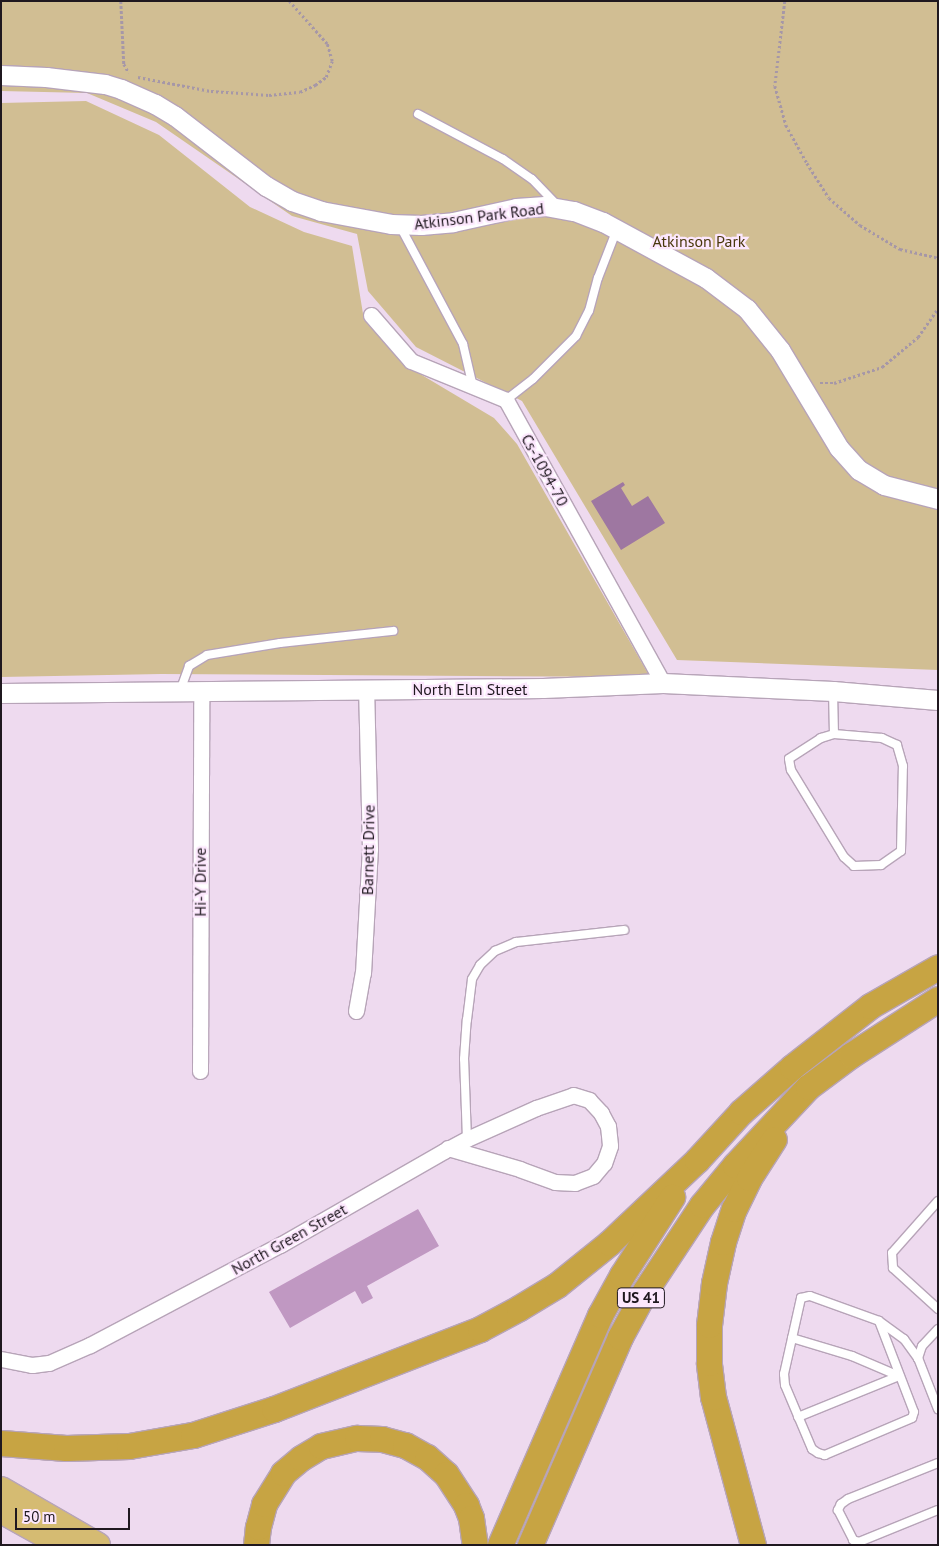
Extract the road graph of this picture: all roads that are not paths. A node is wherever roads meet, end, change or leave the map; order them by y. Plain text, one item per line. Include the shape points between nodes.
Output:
1 (1, 75) edge
2 (418, 114) dead end
3 (559, 208) junction
4 (400, 224) junction
5 (617, 229) junction
6 (371, 315) dead end
7 (474, 387) junction
8 (506, 400) junction
9 (938, 499) edge
10 (393, 631) dead end
11 (664, 683) junction
12 (366, 690) junction
13 (833, 690) junction
14 (180, 691) junction
15 (202, 692) junction
16 (1, 693) edge
17 (938, 700) edge
18 (834, 734) junction
19 (624, 930) dead end
20 (938, 967) edge
21 (938, 999) edge
22 (356, 1011) dead end
23 (200, 1071) dead end
24 (808, 1087) junction
25 (467, 1139) junction
26 (448, 1148) junction
27 (697, 1160) junction
28 (938, 1201) edge
29 (938, 1309) edge
30 (879, 1321) junction
31 (938, 1329) edge
32 (792, 1338) junction
33 (918, 1358) junction
34 (1, 1359) edge
35 (899, 1376) junction
36 (938, 1409) edge
37 (798, 1417) junction
38 (1, 1443) edge
39 (938, 1463) edge
40 (735, 1481) junction
41 (1, 1489) edge
42 (938, 1510) edge
43 (1, 1511) edge
44 (62, 1545) edge
45 (98, 1545) edge
46 (256, 1545) edge
47 (475, 1545) edge
48 (500, 1545) edge
49 (530, 1545) edge
50 (753, 1545) edge
51 (758, 1545) edge

1 - 4 street, Atkinson Park Road via 46,77 121,89 176,116 266,186 292,201 321,211
2 - 3 lane via 503,159 532,180
3 - 4 street, Atkinson Park Road via 530,206 453,222
3 - 5 street, Atkinson Park Road
4 - 7 lane via 463,344
5 - 8 lane via 589,311 576,336 533,379
5 - 9 street, Atkinson Park Road via 706,278 759,322 780,350 835,441 859,470 884,484
6 - 7 street via 411,361
7 - 8 street
8 - 11 street, Cs-1094-70
10 - 14 lane via 280,643 207,655 189,666
11 - 12 street, North Elm Street
11 - 13 street, North Elm Street
12 - 15 street, North Elm Street
12 - 22 street, Barnett Drive via 370,849 363,972
13 - 17 street, North Elm Street
13 - 18 lane
14 - 15 street, North Elm Street
14 - 16 street, North Elm Street
15 - 23 street, Hi-Y Drive
18 - 18 lane via 821,738 789,759 792,770 844,857 854,866 881,864 901,851 903,766 897,745 882,738
19 - 25 lane via 516,942 495,951 480,965 472,979 464,1060
20 - 27 highway, US 41 via 870,1006 827,1039 741,1112
21 - 24 highway, US 41 via 872,1040
24 - 40 highway via 749,1178 734,1209 714,1284 708,1363 713,1397
24 - 49 highway, US 41 via 702,1205 645,1291 598,1384
25 - 26 street, North Green Street
25 - 26 street, North Green Street via 574,1095 589,1100 601,1113 608,1126 610,1146 604,1163 593,1176 575,1183 556,1182
26 - 34 street, North Green Street via 263,1254 90,1345 49,1363 32,1365
27 - 38 highway via 609,1243 557,1285 519,1308 439,1346 274,1409 193,1435 120,1446 66,1448
27 - 48 highway, US 41 via 646,1236 600,1315
28 - 29 lane via 892,1253 893,1268
30 - 32 lane via 828,1301 805,1296 801,1298
30 - 33 lane via 904,1339
30 - 35 lane
31 - 33 lane via 922,1346
32 - 35 lane via 852,1356
32 - 37 lane via 784,1374
33 - 36 lane
35 - 37 lane
35 - 37 lane via 914,1412 912,1418 825,1455 812,1449
39 - 42 lane via 848,1499 840,1504 838,1510 853,1540 859,1542
40 - 50 highway
40 - 51 highway
41 - 45 main road
43 - 44 main road
46 - 47 highway via 264,1504 283,1473 321,1446 357,1438 382,1439 405,1445 427,1457 446,1474 466,1505

